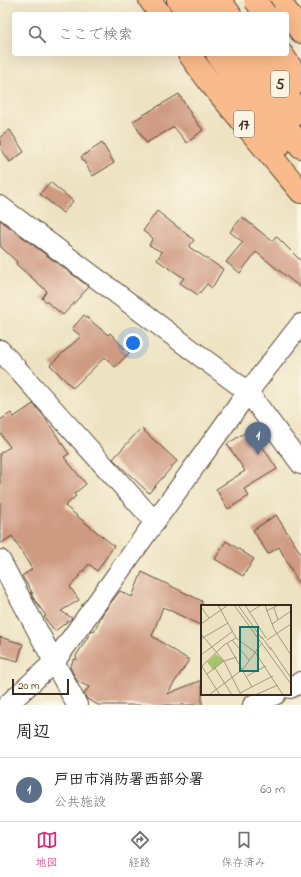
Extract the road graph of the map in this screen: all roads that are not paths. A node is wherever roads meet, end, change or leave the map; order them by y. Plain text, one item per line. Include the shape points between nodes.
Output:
1 (150, 0) edge
2 (178, 0) edge
3 (197, 0) edge
4 (220, 0) edge
5 (231, 0) edge
6 (243, 0) edge
7 (255, 0) edge
8 (279, 0) edge
9 (159, 12) edge
10 (187, 12) edge
11 (206, 12) edge
12 (229, 12) edge
13 (240, 12) edge
14 (252, 12) edge
15 (263, 12) edge
16 (287, 12) edge
17 (289, 15) edge
18 (301, 32) edge
19 (190, 56) edge
20 (220, 56) edge
21 (259, 56) edge
22 (269, 56) edge
23 (288, 56) edge
24 (233, 64) edge
25 (301, 82) edge
26 (301, 100) edge
27 (301, 114) edge
28 (301, 147) edge
29 (301, 176) edge
30 (301, 192) edge
31 (0, 206) edge
32 (301, 324) edge
33 (0, 350) edge
34 (248, 392) junction
35 (301, 464) edge
36 (154, 522) junction
37 (0, 560) edge
38 (55, 661) junction
39 (301, 682) edge
40 (291, 687) edge
41 (274, 695) edge
42 (7, 705) edge
43 (77, 705) edge
44 (253, 705) edge

1 - 9 highway
2 - 10 highway
3 - 11 highway
4 - 12 highway
5 - 13 highway
6 - 14 highway
7 - 15 highway, bridge
8 - 16 highway
17 - 18 highway
19 - 30 highway, 17
20 - 24 highway
21 - 27 highway, 5
22 - 26 highway
23 - 25 highway
24 - 28 highway
24 - 29 highway via 250,105
31 - 34 street
32 - 34 street
33 - 36 street
34 - 35 street
34 - 36 street
36 - 38 street
37 - 38 street
38 - 42 street
38 - 43 street
39 - 40 street
41 - 44 street

